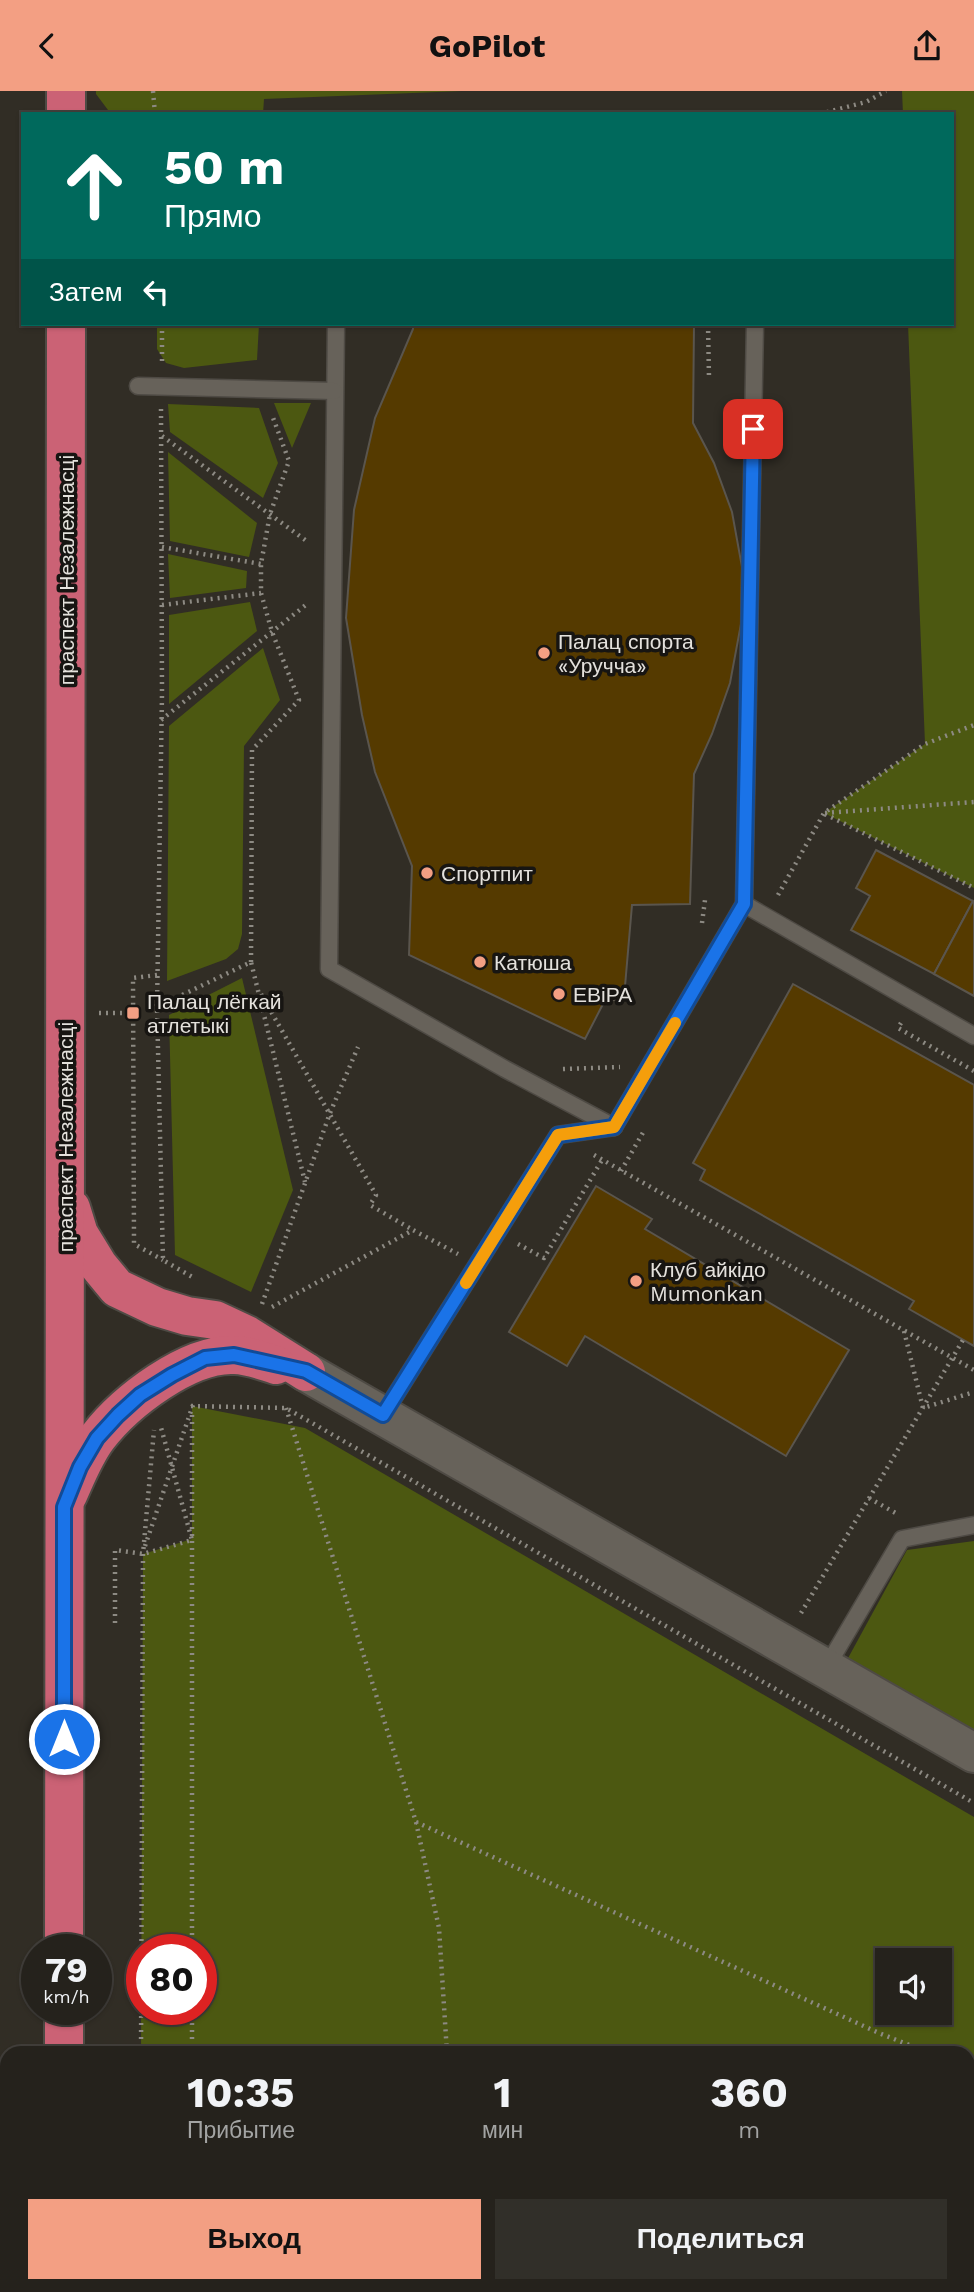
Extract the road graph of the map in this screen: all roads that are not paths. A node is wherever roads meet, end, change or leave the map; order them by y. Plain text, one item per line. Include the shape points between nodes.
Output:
1 (66, 91) edge
2 (66, 112) edge
3 (66, 326) edge
4 (336, 326) edge
5 (755, 326) edge
6 (138, 386) dead end
7 (334, 391) junction
8 (744, 904) junction
9 (974, 1036) edge
10 (614, 1127) junction
11 (65, 1187) junction
12 (306, 1371) junction
13 (383, 1415) junction
14 (64, 1507) junction
15 (974, 1525) edge
16 (826, 1668) junction
17 (974, 1753) edge
18 (64, 1934) edge
19 (64, 2025) edge
20 (64, 2046) edge

1 - 2 highway
3 - 11 highway, праспект Незалежнасці
4 - 7 lane
5 - 8 lane
6 - 7 lane
7 - 10 lane via 329,968
8 - 9 lane
8 - 10 lane
10 - 13 lane via 558,1135
11 - 12 highway via 79,1234 117,1288 157,1307 215,1320
11 - 14 highway, праспект Незалежнасці
12 - 13 street
12 - 14 highway via 234,1355 205,1358 172,1375 140,1395 97,1438
13 - 16 street
14 - 18 highway, праспект Незалежнасці
15 - 16 lane via 902,1539
16 - 17 street
19 - 20 highway

